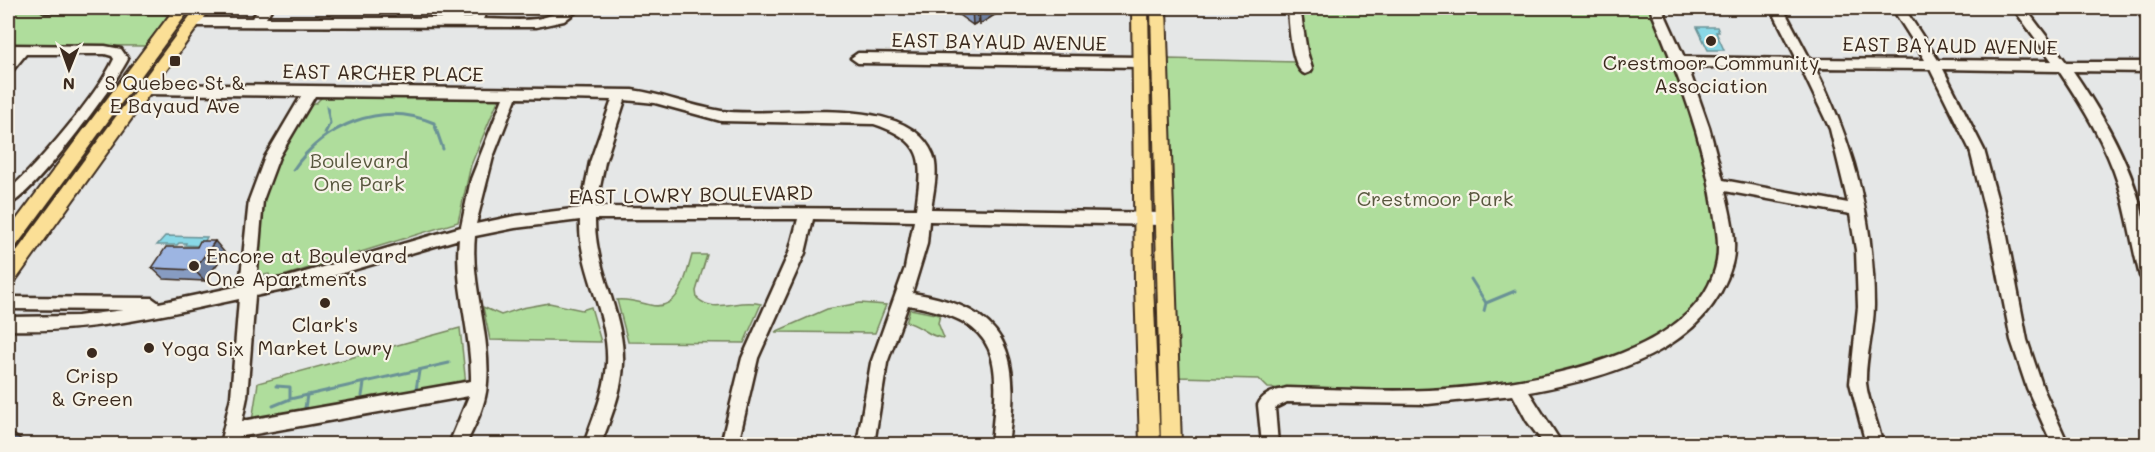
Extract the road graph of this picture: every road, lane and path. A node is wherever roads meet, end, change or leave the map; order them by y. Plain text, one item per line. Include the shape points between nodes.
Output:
1 (45, 8) edge
2 (266, 8) edge
3 (367, 8) edge
4 (483, 8) edge
5 (575, 8) edge
6 (1158, 8) edge
7 (1294, 8) edge
8 (1656, 8) edge
9 (1777, 8) edge
10 (1898, 8) edge
11 (2019, 8) edge
12 (2141, 8) edge
13 (190, 11) edge
14 (1140, 11) edge
15 (2148, 16) edge
16 (359, 21) junction
17 (256, 22) junction
18 (475, 22) junction
19 (8, 49) edge
20 (23, 49) junction
21 (1159, 56) junction
22 (858, 58) dead end
23 (1140, 62) junction
24 (1680, 62) junction
25 (1806, 63) junction
26 (1934, 64) junction
27 (2062, 66) junction
28 (8, 67) edge
29 (2148, 67) edge
30 (1305, 69) dead end
31 (145, 89) junction
32 (311, 91) junction
33 (512, 93) junction
34 (620, 94) junction
35 (1160, 113) junction
36 (1717, 184) junction
37 (8, 199) edge
38 (1857, 210) junction
39 (588, 213) junction
40 (807, 213) junction
41 (924, 215) junction
42 (1142, 218) junction
43 (1164, 219) junction
44 (468, 231) junction
45 (8, 244) edge
46 (8, 276) edge
47 (2148, 276) edge
48 (248, 292) junction
49 (902, 298) junction
50 (194, 302) junction
51 (8, 303) edge
52 (8, 324) edge
53 (478, 387) junction
54 (1518, 388) junction
55 (231, 437) edge
56 (458, 444) edge
57 (593, 444) edge
58 (729, 444) edge
59 (865, 444) edge
60 (1000, 444) edge
61 (1150, 444) edge
62 (1171, 444) edge
63 (1270, 444) edge
64 (1554, 444) edge
65 (1874, 444) edge
66 (2060, 444) edge

1 - 13 street
2 - 17 street
3 - 16 street
4 - 18 street
5 - 18 street via 548,22
6 - 21 main road
7 - 30 street
8 - 24 street
9 - 25 street
10 - 26 street
11 - 27 street
12 - 15 street
13 - 17 street
13 - 31 main road
13 - 45 main road
14 - 21 main road via 1148,30 1148,48 1151,54
14 - 23 main road
16 - 17 street
16 - 18 street
19 - 20 street
20 - 28 street
20 - 37 street via 105,50 119,54 120,64 65,136
21 - 35 main road
22 - 23 street, EAST BAYAUD AVENUE
23 - 35 main road via 1151,72 1152,93
23 - 42 main road
24 - 25 street, EAST BAYAUD AVENUE
24 - 36 street via 1705,131
25 - 26 street, EAST BAYAUD AVENUE
25 - 38 street via 1837,129
26 - 27 street, EAST BAYAUD AVENUE
26 - 66 street via 1977,150 1996,222 2019,340
27 - 29 street, EAST BAYAUD AVENUE
27 - 47 street via 2090,107 2123,176
31 - 32 street, EAST ARCHER PLACE
31 - 46 main road
32 - 33 street, EAST ARCHER PLACE
32 - 48 street via 274,152 260,186
33 - 34 street, EAST ARCHER PLACE
33 - 44 street via 480,169
34 - 39 street via 597,159
34 - 41 street, EAST ARCHER PLACE via 655,98 714,115 859,117 892,123 918,143 926,156
35 - 43 main road
36 - 38 street
36 - 54 street via 1725,263 1720,282 1695,318 1661,342 1627,358 1593,371
38 - 65 street via 1866,307 1858,383
39 - 40 street, EAST LOWRY BOULEVARD
39 - 44 street, EAST LOWRY BOULEVARD
39 - 57 street via 591,264 614,340 615,362
40 - 41 street, EAST LOWRY BOULEVARD
40 - 58 street via 795,258 750,358
41 - 42 street, EAST LOWRY BOULEVARD
41 - 49 street, EAST ARCHER PLACE via 917,255
42 - 43 street, EAST LOWRY BOULEVARD
42 - 61 main road
43 - 62 main road
44 - 48 street, EAST LOWRY BOULEVARD
44 - 53 street via 468,290
48 - 50 street, EAST LOWRY BOULEVARD
48 - 55 street via 239,397
49 - 59 street, EAST ARCHER PLACE via 876,370
49 - 60 street via 959,310 988,332 1001,355 1005,373
50 - 51 street, EAST LOWRY BOULEVARD
50 - 52 street, EAST LOWRY BOULEVARD via 106,320
53 - 55 street
53 - 56 street
54 - 63 street via 1425,397 1274,398 1266,405
54 - 64 street

